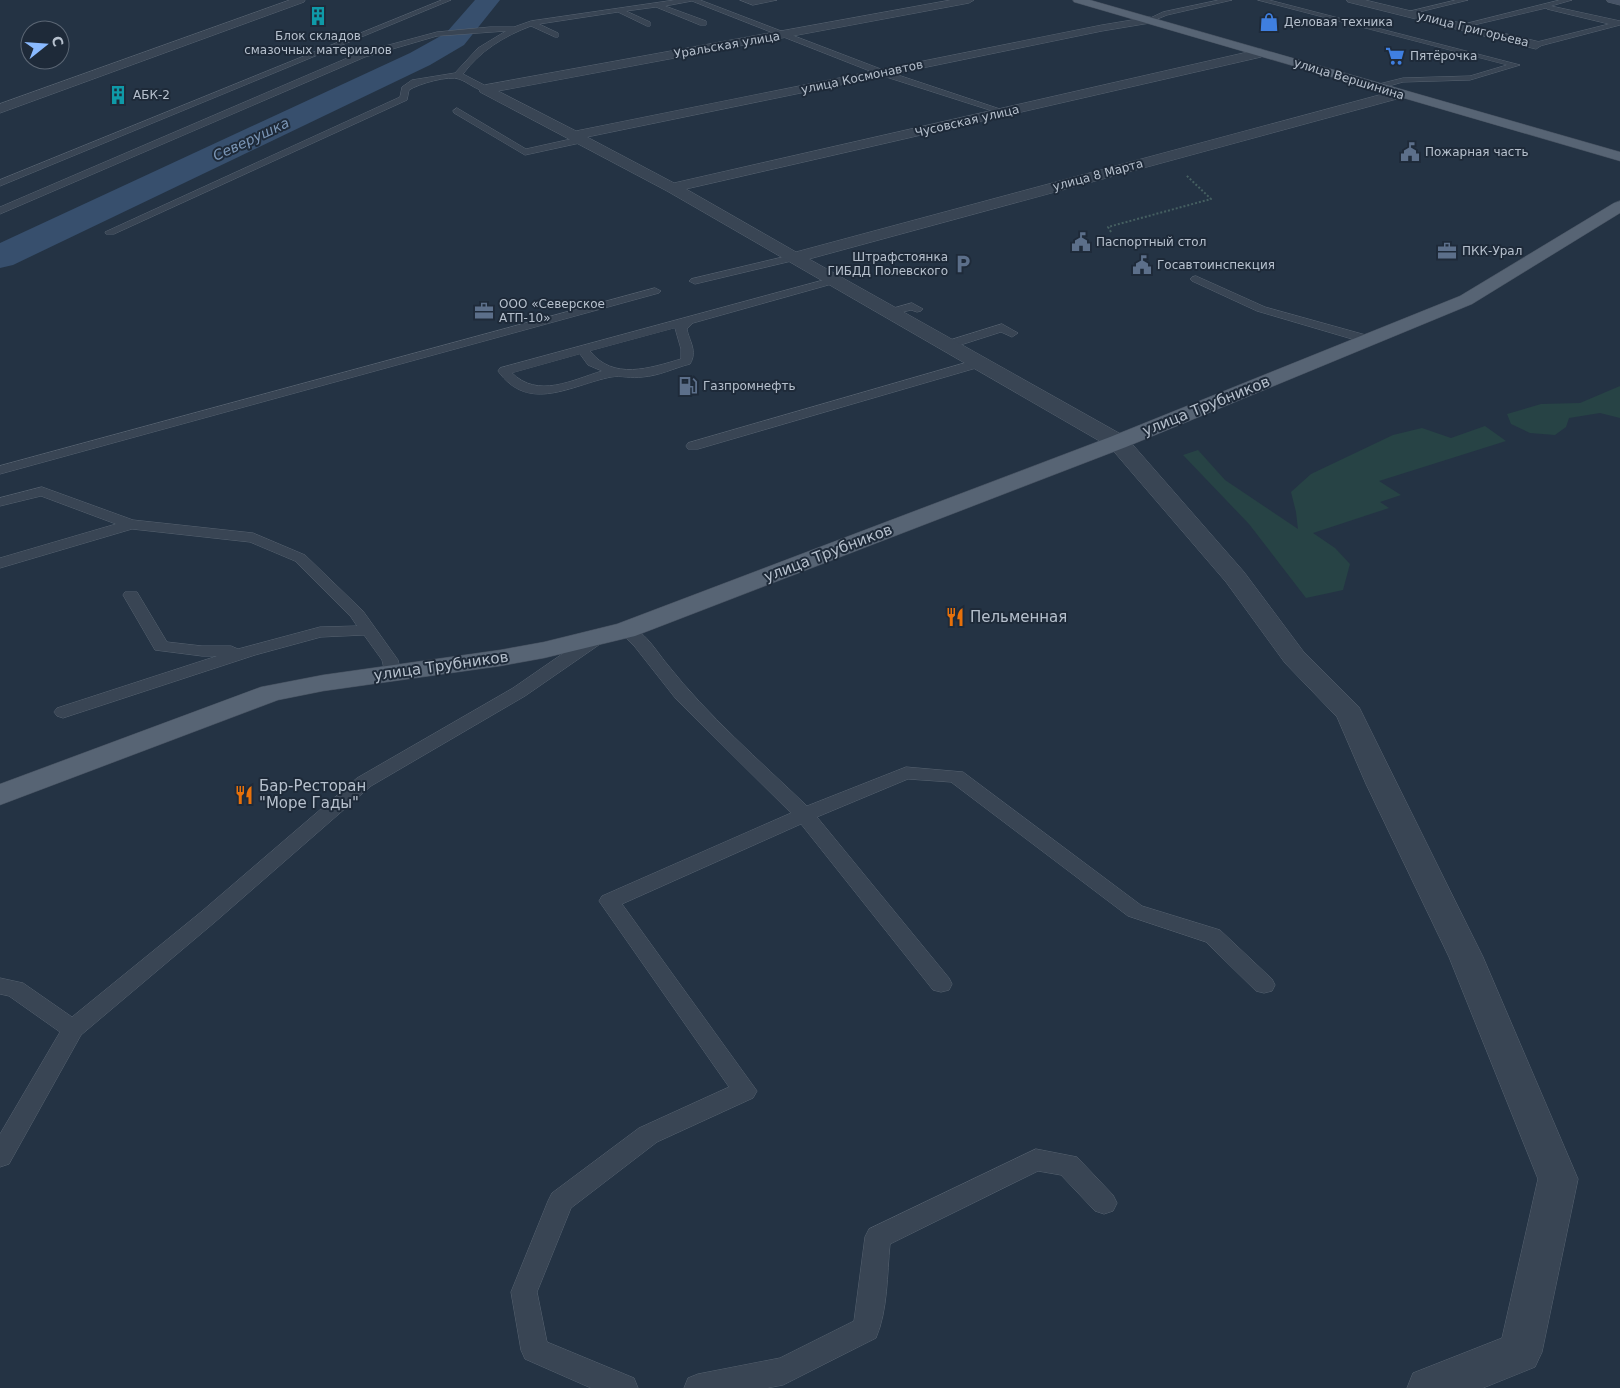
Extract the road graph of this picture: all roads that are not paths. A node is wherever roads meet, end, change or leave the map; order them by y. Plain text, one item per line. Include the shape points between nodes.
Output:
1 (300, 0) edge
2 (448, 0) edge
3 (622, 0) edge
4 (690, 0) edge
5 (694, 0) edge
6 (743, 0) edge
7 (774, 0) edge
8 (968, 0) edge
9 (1078, 0) edge
10 (1229, 0) edge
11 (1261, 0) edge
12 (1352, 0) edge
13 (1465, 0) edge
14 (1570, 0) edge
15 (1612, 0) edge
16 (1620, 2) edge
17 (658, 4) junction
18 (1543, 6) junction
19 (638, 7) junction
20 (618, 10) junction
21 (1407, 13) junction
22 (573, 17) junction
23 (1150, 20) junction
24 (531, 23) junction
25 (703, 23) dead end
26 (1620, 23) edge
27 (587, 24) dead end
28 (646, 24) dead end
29 (1461, 26) junction
30 (513, 29) junction
31 (786, 34) junction
32 (555, 35) dead end
33 (1536, 45) joint
34 (322, 50) junction
35 (1261, 53) junction
36 (362, 55) junction
37 (883, 73) junction
38 (458, 75) junction
39 (1378, 87) junction
40 (485, 89) junction
41 (1400, 94) junction
42 (0, 109) edge
43 (456, 111) dead end
44 (1005, 112) junction
45 (577, 138) junction
46 (1620, 158) edge
47 (43, 166) junction
48 (90, 172) junction
49 (0, 183) edge
50 (672, 188) junction
51 (1620, 206) edge
52 (0, 211) edge
53 (110, 232) dead end
54 (796, 257) junction
55 (1196, 279) dead end
56 (835, 280) junction
57 (695, 281) dead end
58 (655, 291) dead end
59 (917, 309) dead end
60 (891, 312) junction
61 (689, 320) junction
62 (1012, 333) dead end
63 (1369, 340) junction
64 (948, 345) junction
65 (582, 349) junction
66 (979, 362) junction
67 (613, 372) junction
68 (1118, 442) junction
69 (693, 446) dead end
70 (0, 470) edge
71 (0, 502) edge
72 (131, 524) junction
73 (0, 563) edge
74 (131, 595) dead end
75 (369, 630) junction
76 (626, 630) junction
77 (600, 636) junction
78 (249, 651) junction
79 (392, 673) junction
80 (63, 712) dead end
81 (0, 795) edge
82 (804, 815) junction
83 (941, 984) dead end
84 (1264, 985) dead end
85 (0, 986) edge
86 (73, 1029) junction
87 (0, 1156) edge
88 (1104, 1203) dead end
89 (624, 1388) edge
90 (698, 1388) edge
91 (1428, 1388) edge

1 - 42 street
2 - 34 lane
3 - 19 lane
4 - 17 lane
5 - 31 lane
6 - 7 lane via 753,3
8 - 31 street, Уральская улица
9 - 23 main road, улица Вершинина
10 - 23 lane via 1165,13
11 - 39 lane via 1516,65 1470,78 1403,80
12 - 21 street, улица Григорьева
13 - 21 lane
14 - 18 lane
15 - 16 street
17 - 19 lane
17 - 25 lane
18 - 26 lane
18 - 29 lane
19 - 20 lane
20 - 22 lane
20 - 28 lane
21 - 29 street, улица Григорьева
22 - 24 lane
22 - 27 lane
23 - 35 main road, улица Вершинина
23 - 37 street, улица Космонавтов
24 - 30 lane
24 - 32 lane
26 - 33 lane
29 - 33 street, улица Григорьева
30 - 36 lane via 437,34
30 - 38 lane via 481,49
31 - 37 lane
31 - 40 street, Уральская улица
34 - 36 lane
34 - 47 lane
35 - 39 main road, улица Вершинина
35 - 44 street, Чусовская улица
36 - 48 lane
37 - 44 lane
37 - 45 street, улица Космонавтов
38 - 40 lane
38 - 53 lane via 415,82 405,89 404,98
39 - 41 main road, улица Вершинина
40 - 45 street
41 - 46 main road, улица Вершинина
41 - 54 street, улица 8 Марта
43 - 45 lane via 526,152
44 - 50 street, Чусовская улица
45 - 50 street
47 - 48 lane
47 - 49 lane
48 - 52 lane
50 - 54 street
51 - 63 main road, улица Трубников via 1466,300
54 - 56 street
54 - 57 lane
55 - 63 lane via 1261,309
56 - 60 street
56 - 61 lane
58 - 70 lane
59 - 60 lane via 912,306
60 - 64 street
61 - 65 lane
61 - 67 lane via 681,328 689,355 686,361 639,374
62 - 64 lane via 1002,328
63 - 68 main road, улица Трубников
64 - 66 street
65 - 67 lane via 592,362
65 - 67 lane via 504,371 516,383 545,393
66 - 68 street
66 - 69 lane
68 - 76 main road, улица Трубников
68 - 91 street via 1235,577 1294,657 1349,713 1466,957 1558,1179 1520,1352
71 - 72 lane via 42,491
72 - 73 lane
72 - 75 lane via 253,538 300,558
74 - 78 lane via 160,646 202,651
75 - 78 lane via 320,632
75 - 79 lane via 390,660
76 - 77 main road, улица Трубников
76 - 82 lane via 641,643 682,695
77 - 79 main road, улица Трубников via 500,658
77 - 86 lane via 519,692 364,782
78 - 80 lane
79 - 81 main road, улица Трубников via 271,693
82 - 83 lane
82 - 84 lane via 906,772 956,776 1135,911 1213,936
82 - 89 lane via 609,901 745,1091 648,1135 561,1200 524,1292 536,1350
85 - 86 lane via 15,989
86 - 87 lane
88 - 90 lane via 1068,1166 1036,1160 878,1237 866,1329 783,1371

